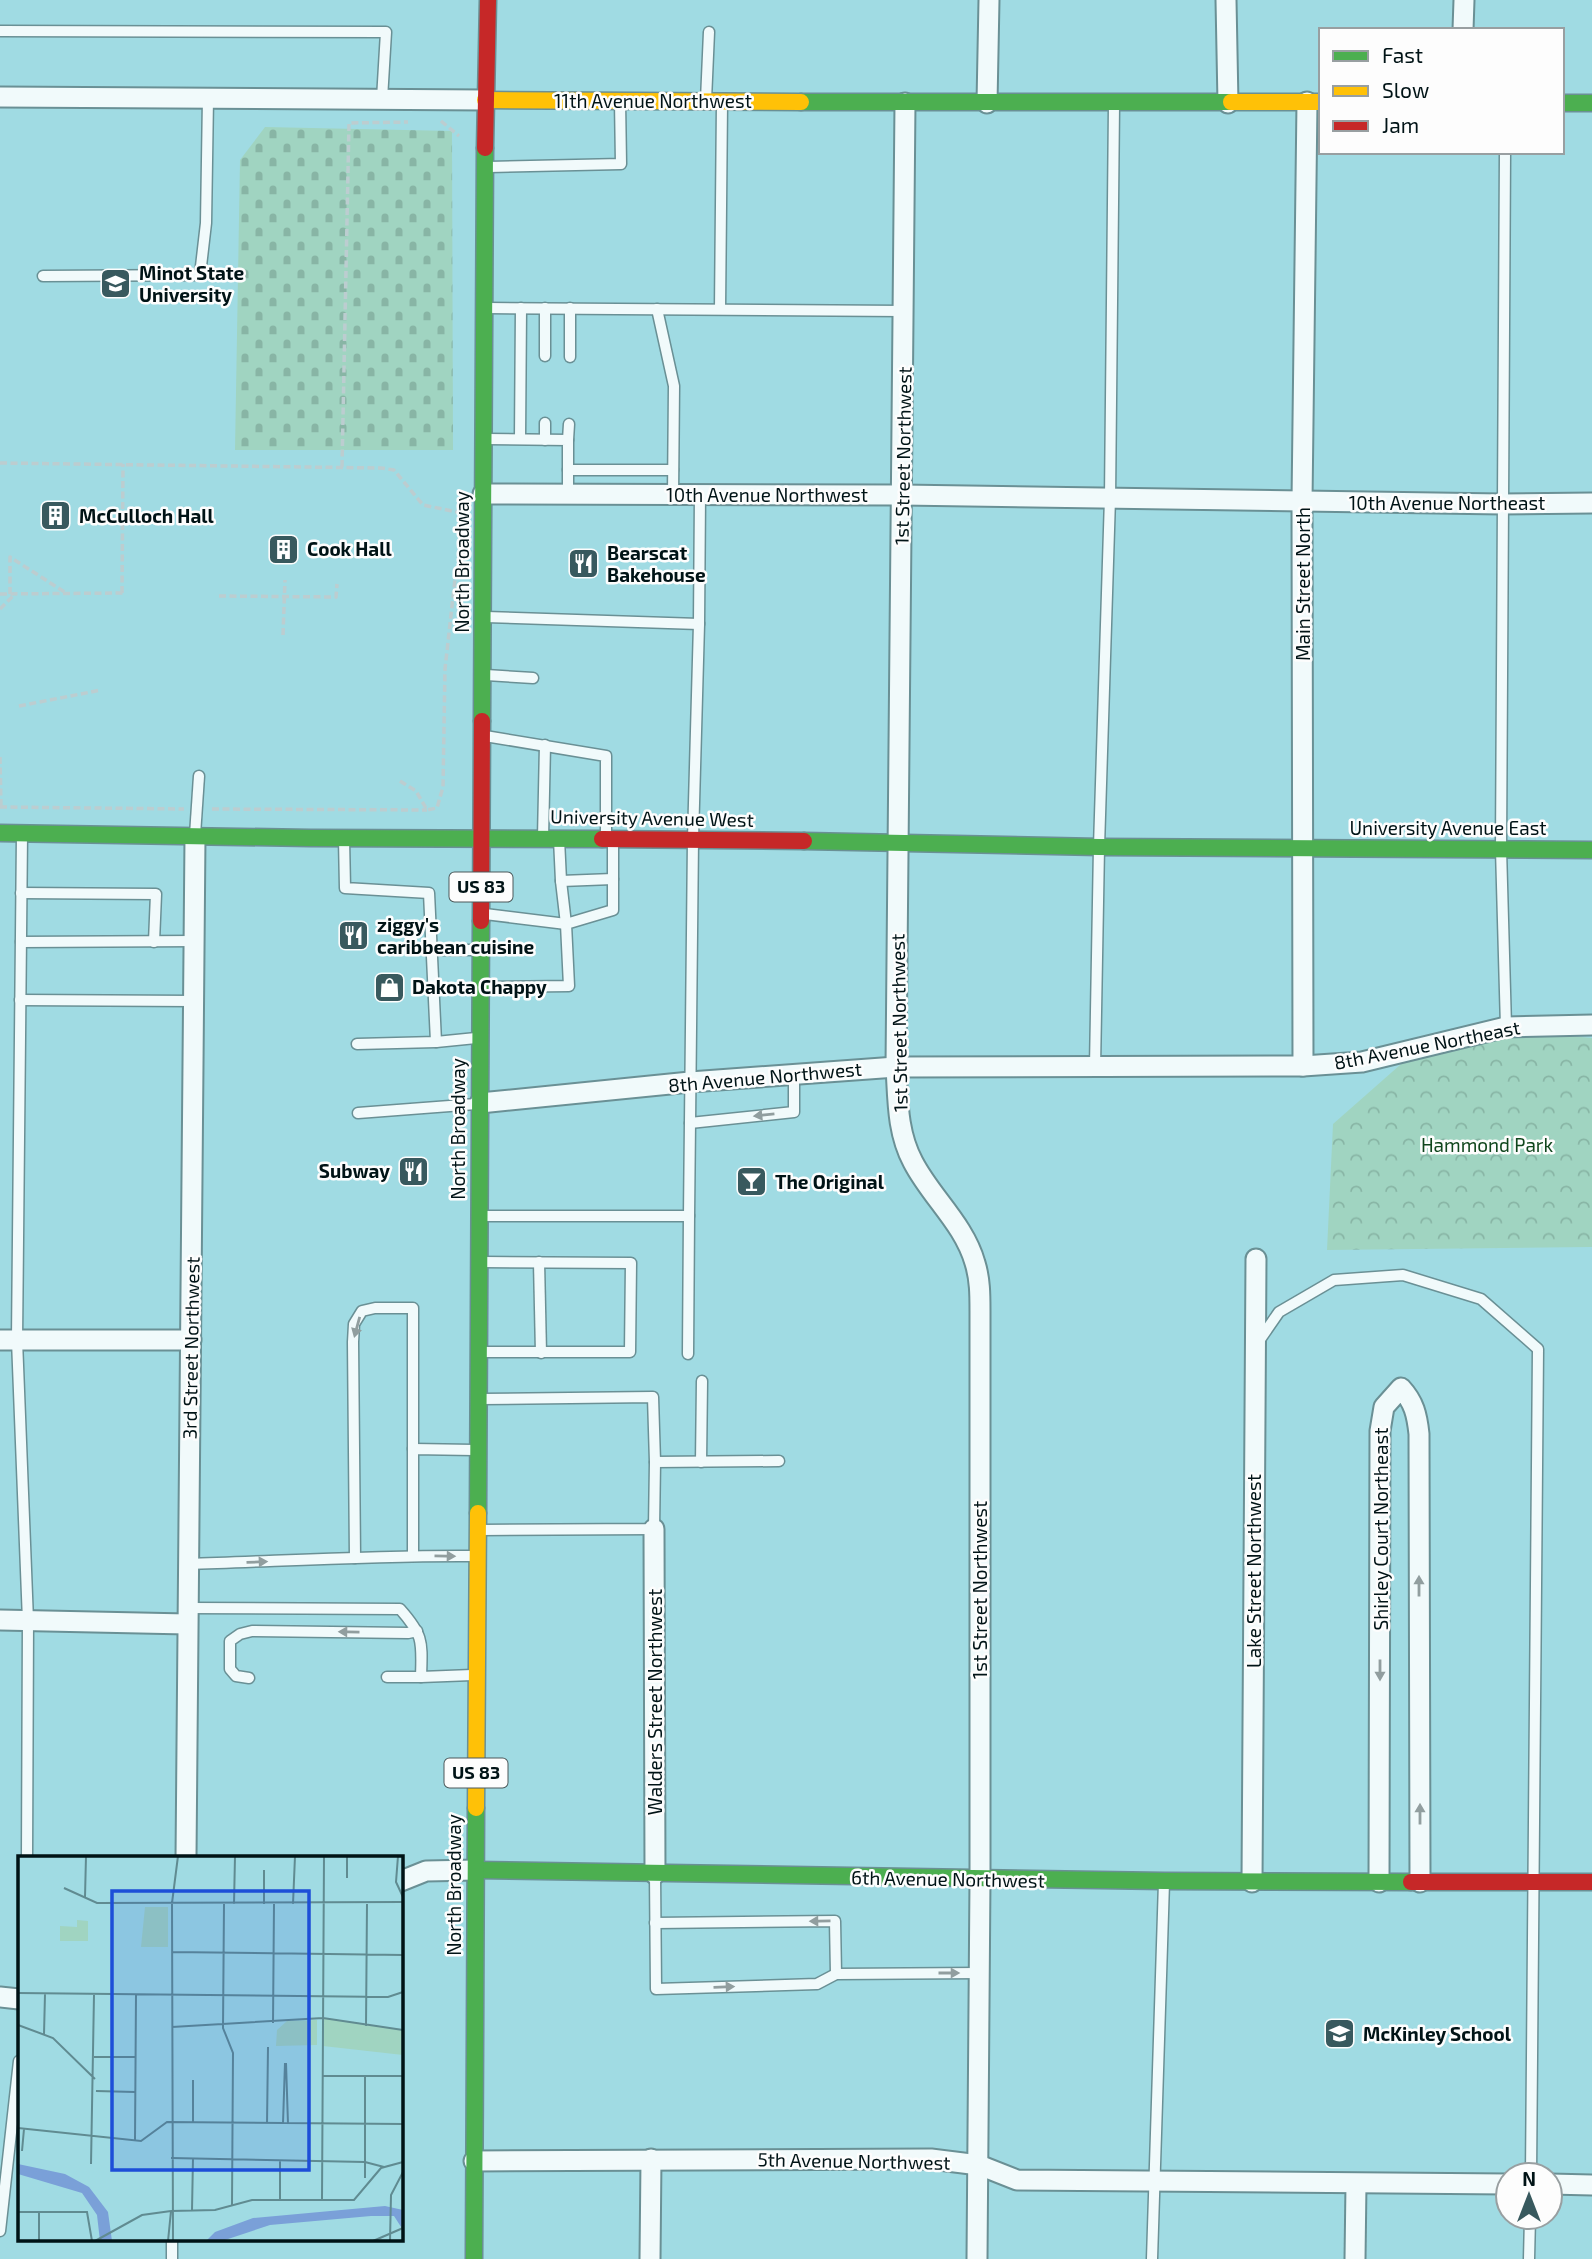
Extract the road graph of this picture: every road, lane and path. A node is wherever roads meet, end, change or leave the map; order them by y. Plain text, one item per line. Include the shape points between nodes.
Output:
1 (488, 0) edge
2 (989, 0) edge
3 (1226, 0) edge
4 (1464, 0) edge
5 (1463, 28) edge
6 (0, 32) edge
7 (709, 32) dead end
8 (0, 97) edge
9 (208, 98) junction
10 (383, 99) junction
11 (485, 100) junction
12 (620, 100) junction
13 (714, 100) junction
14 (1314, 102) edge
15 (905, 103) junction
16 (987, 103) junction
17 (1114, 103) junction
18 (1228, 103) junction
19 (1564, 103) edge
20 (1592, 103) edge
21 (415, 121) dead end
22 (441, 121) dead end
23 (460, 137) dead end
24 (1505, 154) edge
25 (485, 167) junction
26 (43, 276) dead end
27 (484, 308) junction
28 (521, 308) junction
29 (545, 308) junction
30 (570, 308) junction
31 (657, 309) junction
32 (720, 309) junction
33 (904, 311) junction
34 (545, 356) dead end
35 (570, 356) dead end
36 (545, 423) dead end
37 (569, 424) dead end
38 (520, 438) junction
39 (483, 439) junction
40 (545, 440) junction
41 (568, 440) junction
42 (0, 463) edge
43 (123, 464) junction
44 (342, 467) junction
45 (568, 470) junction
46 (673, 470) junction
47 (483, 494) junction
48 (568, 495) junction
49 (673, 495) junction
50 (700, 495) junction
51 (902, 495) junction
52 (1110, 498) junction
53 (1303, 501) junction
54 (1592, 503) edge
55 (1502, 504) junction
56 (457, 524) dead end
57 (456, 572) dead end
58 (285, 580) dead end
59 (337, 584) dead end
60 (0, 594) edge
61 (13, 594) junction
62 (68, 594) junction
63 (219, 596) dead end
64 (284, 597) junction
65 (0, 609) edge
66 (482, 617) junction
67 (699, 624) junction
68 (284, 635) dead end
69 (482, 675) junction
70 (533, 678) dead end
71 (101, 690) dead end
72 (19, 706) dead end
73 (482, 735) junction
74 (545, 745) junction
75 (0, 757) edge
76 (199, 776) dead end
77 (400, 781) dead end
78 (1, 807) edge
79 (0, 833) edge
80 (22, 833) junction
81 (195, 837) junction
82 (344, 838) junction
83 (551, 838) junction
84 (481, 839) junction
85 (610, 839) junction
86 (693, 839) junction
87 (899, 843) junction
88 (1099, 847) junction
89 (1303, 848) junction
90 (1502, 849) junction
91 (1592, 850) edge
92 (613, 880) junction
93 (561, 881) junction
94 (21, 893) junction
95 (481, 914) junction
96 (566, 924) junction
97 (195, 941) junction
98 (21, 942) junction
99 (154, 942) junction
100 (432, 950) junction
101 (481, 950) junction
102 (480, 987) junction
103 (20, 1000) junction
104 (194, 1001) junction
105 (1592, 1025) edge
106 (1506, 1027) junction
107 (480, 1038) junction
108 (436, 1042) junction
109 (357, 1044) dead end
110 (1303, 1066) junction
111 (897, 1067) junction
112 (1096, 1067) junction
113 (794, 1074) junction
114 (690, 1082) junction
115 (480, 1103) junction
116 (358, 1112) dead end
117 (690, 1123) junction
118 (479, 1216) junction
119 (689, 1216) junction
120 (1256, 1259) dead end
121 (479, 1262) junction
122 (539, 1262) junction
123 (8, 1340) edge
124 (191, 1340) junction
125 (1255, 1346) junction
126 (478, 1352) junction
127 (541, 1353) junction
128 (688, 1354) dead end
129 (702, 1381) dead end
130 (478, 1399) junction
131 (413, 1449) junction
132 (478, 1450) junction
133 (779, 1461) dead end
134 (654, 1462) junction
135 (701, 1462) junction
136 (654, 1529) junction
137 (477, 1530) junction
138 (413, 1555) junction
139 (477, 1556) junction
140 (355, 1558) junction
141 (188, 1564) junction
142 (188, 1616) junction
143 (0, 1620) edge
144 (28, 1621) junction
145 (417, 1631) junction
146 (476, 1675) junction
147 (387, 1677) dead end
148 (421, 1677) junction
149 (249, 1678) dead end
150 (27, 1856) edge
151 (186, 1856) edge
152 (476, 1870) junction
153 (655, 1874) junction
154 (980, 1879) junction
155 (402, 1881) edge
156 (1164, 1881) junction
157 (1252, 1882) junction
158 (1379, 1882) junction
159 (1420, 1882) junction
160 (1534, 1882) junction
161 (1592, 1882) edge
162 (655, 1923) junction
163 (836, 1973) junction
164 (979, 1973) junction
165 (0, 1997) edge
166 (18, 1999) edge
167 (18, 2070) edge
168 (651, 2159) junction
169 (474, 2161) junction
170 (1531, 2161) edge
171 (979, 2165) junction
172 (1154, 2181) junction
173 (1356, 2184) junction
174 (1494, 2184) edge
175 (1564, 2184) edge
176 (1592, 2185) edge
177 (0, 2231) edge
178 (1530, 2231) edge
179 (474, 2259) edge
180 (650, 2259) edge
181 (977, 2259) edge
182 (1152, 2259) edge
183 (1355, 2259) edge
184 (1529, 2259) edge

1 - 11 street, North Broadway / US 83
2 - 16 street
3 - 18 street
4 - 5 street
6 - 10 lane via 386,32
7 - 13 lane
8 - 9 street, 11th Avenue Northwest
9 - 10 street, 11th Avenue Northwest
9 - 26 lane via 206,223 200,275
10 - 11 street, 11th Avenue Northwest
11 - 12 street, 11th Avenue Northwest
11 - 25 street, North Broadway / US 83
12 - 13 street, 11th Avenue Northwest
12 - 25 lane via 621,164
13 - 15 street, 11th Avenue Northwest
13 - 32 lane
14 - 18 street, 11th Avenue Northwest
14 - 53 street, Main Street North
15 - 16 street, 11th Avenue Northwest
15 - 33 street, 1st Street Northwest
16 - 17 street, 11th Avenue Northwest
17 - 18 street, 11th Avenue Northwest
17 - 52 lane
19 - 20 street
21 - 44 path via 349,123
22 - 23 path
24 - 55 lane
25 - 27 street, North Broadway / US 83
27 - 28 lane
27 - 39 street, North Broadway / US 83
28 - 29 lane
28 - 38 lane
29 - 30 lane
29 - 34 lane
30 - 31 lane
30 - 35 lane
31 - 32 lane
31 - 46 lane via 674,386
32 - 33 lane
33 - 51 street, 1st Street Northwest
36 - 40 lane
37 - 41 lane
38 - 39 lane
38 - 40 lane
39 - 47 street, North Broadway / US 83
40 - 41 lane
41 - 45 lane
42 - 43 path
43 - 44 path
43 - 62 path via 124,593
44 - 56 path via 394,470 423,505 457,512
45 - 46 lane
45 - 48 lane
46 - 49 lane
47 - 48 street, 10th Avenue Northwest
47 - 66 street, North Broadway / US 83
48 - 49 street, 10th Avenue Northwest
49 - 50 street, 10th Avenue Northwest
50 - 51 street, 10th Avenue Northwest
50 - 67 lane
51 - 52 street, 10th Avenue Northwest
51 - 87 street, 1st Street Northwest
52 - 53 street, 10th Avenue Northwest
52 - 88 lane
53 - 55 street, 10th Avenue Northeast
53 - 89 street, Main Street North
54 - 55 street, 10th Avenue Northeast
55 - 90 lane
57 - 77 path via 445,669 443,787 437,808 427,810 416,791
58 - 64 path
59 - 64 path via 336,597
60 - 61 path
61 - 62 path
61 - 62 path via 10,557
61 - 65 path
63 - 64 path
64 - 68 path
66 - 67 lane
66 - 69 street, North Broadway / US 83
67 - 86 lane
69 - 70 lane
69 - 73 street, North Broadway / US 83
71 - 72 path
73 - 74 lane
73 - 84 street, North Broadway / US 83
74 - 83 lane
74 - 85 lane via 606,756
75 - 78 path
76 - 81 lane
79 - 80 street, University Avenue West
80 - 81 street, University Avenue West
80 - 94 lane
81 - 82 street, University Avenue West
81 - 97 street, 3rd Street Northwest
82 - 84 street, University Avenue West
82 - 100 lane via 345,888 429,893
83 - 84 street, University Avenue West
83 - 85 street, University Avenue West
83 - 93 lane
84 - 95 street, North Broadway / US 83
85 - 86 street, University Avenue West
85 - 92 lane
86 - 87 street, University Avenue West
86 - 114 lane
87 - 88 street, University Avenue West
87 - 111 street, 1st Street Northwest
88 - 89 street, University Avenue West
88 - 112 lane
89 - 90 street, University Avenue East
89 - 110 street, Main Street North
90 - 91 street, University Avenue East
90 - 106 lane
92 - 93 lane
92 - 96 lane via 613,910
93 - 96 lane
94 - 98 lane
94 - 99 lane via 156,894
95 - 96 lane
95 - 101 street, North Broadway / US 83
96 - 102 lane via 569,986
97 - 99 lane
97 - 104 street, 3rd Street Northwest
98 - 99 lane
98 - 103 lane
100 - 101 lane
100 - 108 lane
101 - 102 street, North Broadway / US 83
102 - 107 street, North Broadway / US 83
103 - 104 lane
103 - 123 lane
104 - 124 street, 3rd Street Northwest
105 - 106 street, 8th Avenue Northeast
106 - 110 street, 8th Avenue Northeast via 1362,1062
107 - 108 lane
107 - 115 street, North Broadway / US 83
108 - 109 lane
110 - 112 street, 8th Avenue Northwest
111 - 112 street, 8th Avenue Northwest
111 - 113 street, 8th Avenue Northwest
111 - 154 street, 1st Street Northwest via 905,1144 965,1237 978,1276
113 - 114 street, 8th Avenue Northwest
113 -> 117 lane via 794,1112
114 - 115 street, 8th Avenue Northwest
114 - 117 lane
115 - 116 lane
115 - 118 street, North Broadway / US 83
117 - 119 lane
118 - 119 lane
118 - 121 street, North Broadway / US 83
119 - 128 lane
120 - 125 street, Lake Street Northwest
121 - 122 lane
121 - 126 street, North Broadway / US 83
122 - 127 lane
122 - 127 lane via 631,1263 630,1352
123 - 124 street
123 - 144 lane
124 - 141 street, 3rd Street Northwest
125 - 157 street, Lake Street Northwest
125 - 160 lane via 1279,1312 1334,1280 1403,1275 1481,1299 1538,1349
126 - 127 lane
126 - 130 street, North Broadway / US 83
129 - 135 lane
130 - 132 street, North Broadway / US 83
130 - 134 lane via 653,1397
131 - 132 lane
131 - 138 lane
131 -> 140 lane via 413,1308 362,1311 354,1324
132 - 137 street, North Broadway / US 83
133 - 135 lane
134 - 135 lane
134 - 136 lane
136 - 137 lane
136 - 153 street, Walders Street Northwest
137 - 139 street, North Broadway / US 83
138 -> 139 lane
138 - 140 lane
139 - 146 street, North Broadway / US 83
141 -> 140 lane
141 - 142 street, 3rd Street Northwest
142 - 144 street
142 - 145 lane via 400,1609
142 - 151 street, 3rd Street Northwest
143 - 144 street
144 - 150 lane
145 - 148 lane via 422,1639
145 -> 149 lane via 240,1634 230,1641 230,1669 236,1676
146 - 148 lane
146 - 152 street, North Broadway / US 83
147 - 148 lane
152 - 153 street, 6th Avenue Northwest
152 - 155 street via 426,1871
152 - 169 street, North Broadway / US 83
153 - 154 street, 6th Avenue Northwest
153 - 162 lane
154 - 156 street, 6th Avenue Northwest
154 - 164 street, 1st Street Northwest
156 - 157 street, 6th Avenue Northwest
156 - 172 lane
157 - 158 street, 6th Avenue Northwest
158 - 159 street, 6th Avenue Northwest
159 -> 158 street, Shirley Court Northeast via 1419,1434 1416,1410 1401,1388 1384,1407 1380,1431
159 - 160 street, 6th Avenue Northwest
160 - 161 street, 6th Avenue Northwest
160 - 170 lane
163 -> 162 lane via 835,1921
162 -> 163 lane via 656,1989 817,1984
163 -> 164 lane
164 - 171 street, 1st Street Northwest
165 - 166 street
167 - 177 lane
168 - 169 street, 5th Avenue Northwest
168 - 171 street, 5th Avenue Northwest via 931,2159
168 - 180 street
169 - 179 street, North Broadway / US 83
171 - 172 street, 5th Avenue Northwest via 1017,2180
171 - 181 street, 1st Street Northwest
172 - 173 street, 5th Avenue Northwest
172 - 182 lane
173 - 174 street, 5th Avenue Northwest
173 - 183 street
175 - 176 street
178 - 184 lane

